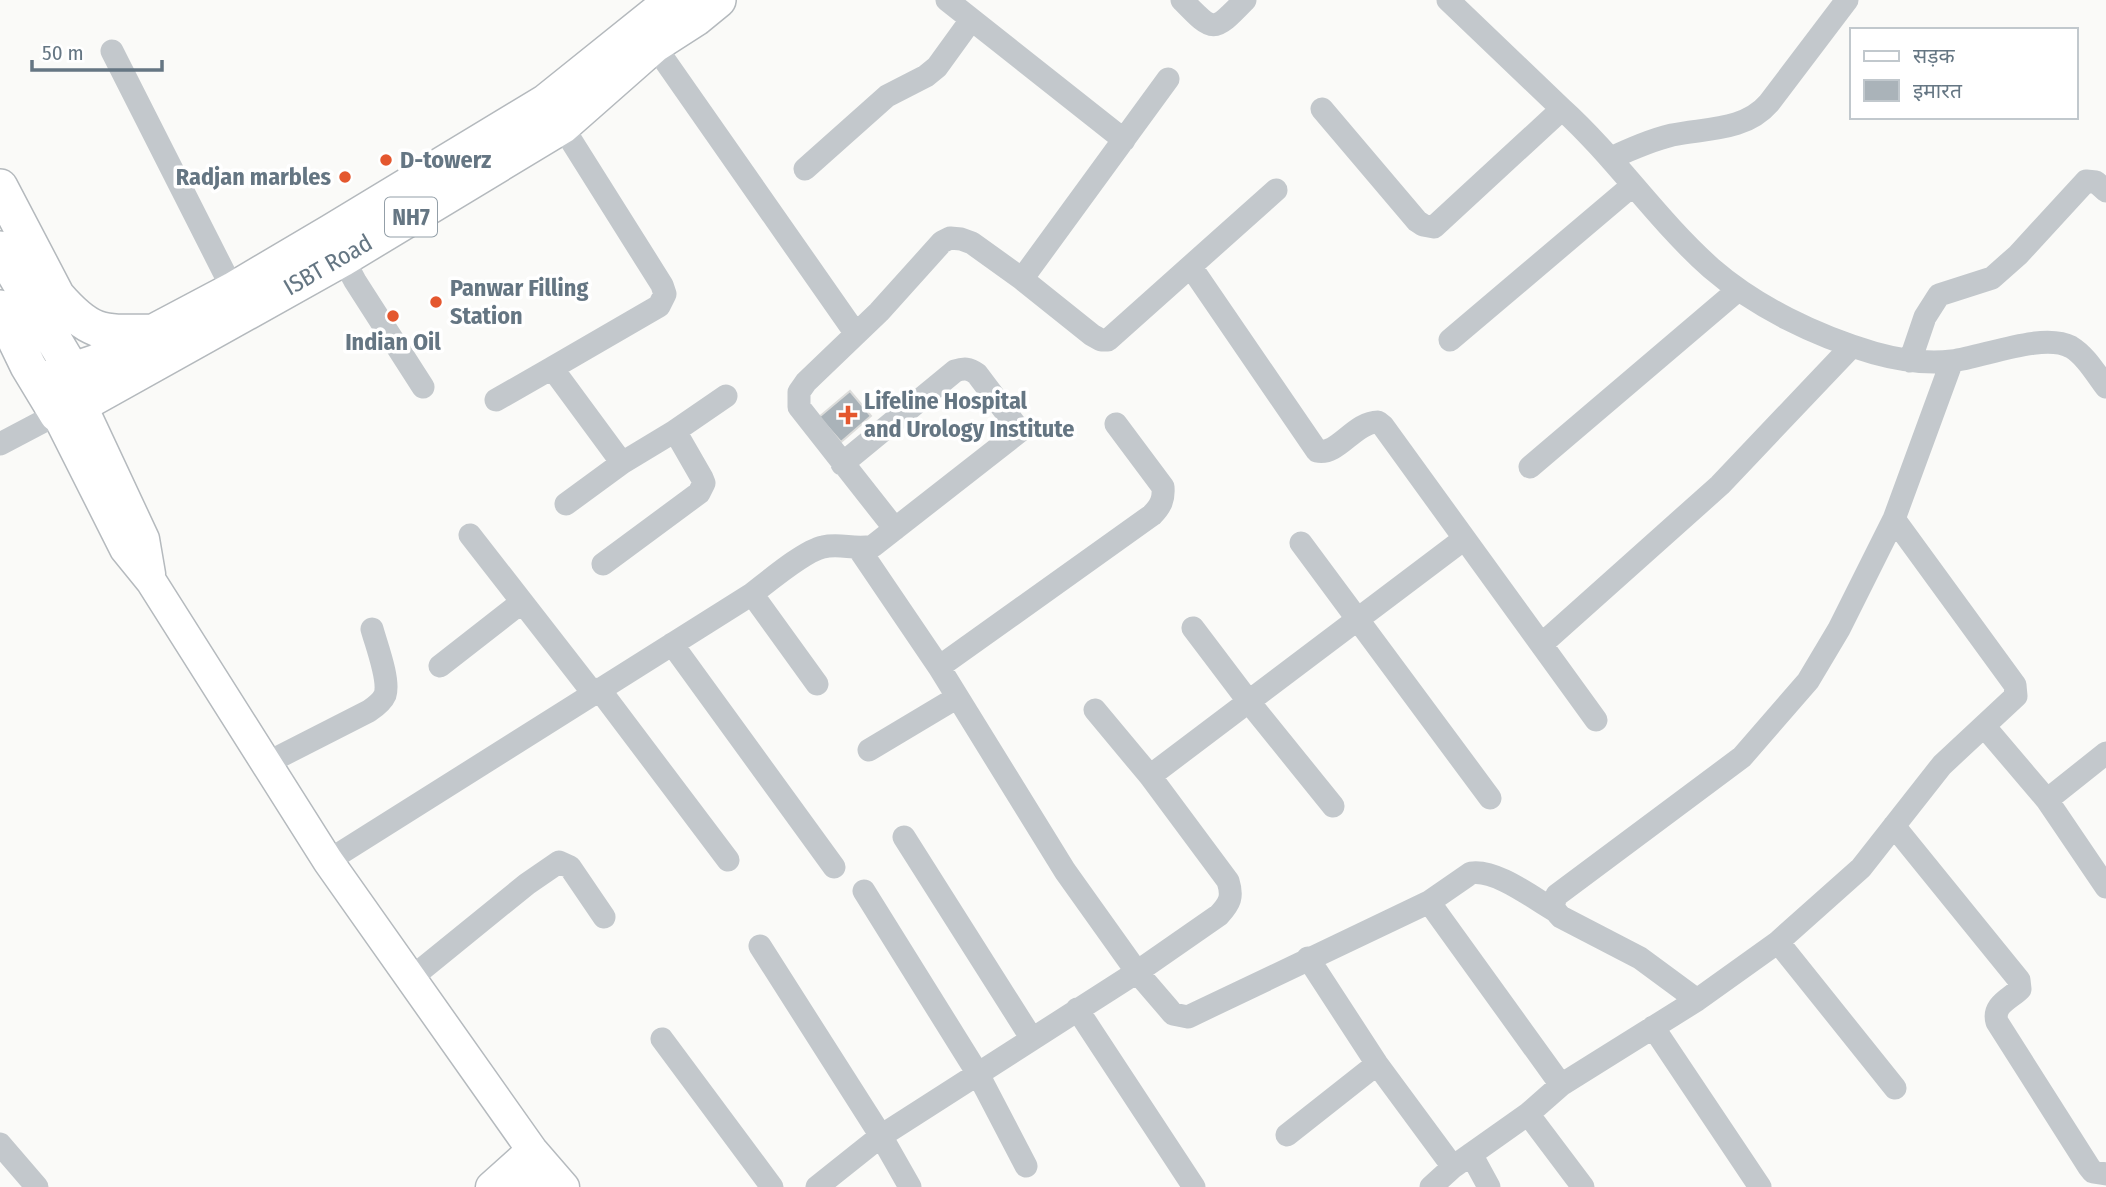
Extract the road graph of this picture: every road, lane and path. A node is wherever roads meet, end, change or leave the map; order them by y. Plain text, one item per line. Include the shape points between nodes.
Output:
1 (673, 0) edge
2 (718, 0) edge
3 (947, 0) edge
4 (1182, 0) edge
5 (1245, 0) edge
6 (1448, 0) edge
7 (1847, 0) edge
8 (971, 20) junction
9 (654, 45) junction
10 (112, 51) dead end
11 (1168, 79) dead end
12 (1322, 109) dead end
13 (1562, 109) junction
14 (562, 126) junction
15 (1124, 140) junction
16 (1611, 158) junction
17 (805, 169) dead end
18 (1633, 185) junction
19 (0, 187) edge
20 (1276, 190) dead end
21 (2106, 191) edge
22 (336, 245) junction
23 (3, 254) edge
24 (1191, 267) junction
25 (1023, 279) junction
26 (233, 290) junction
27 (1738, 290) junction
28 (4, 323) edge
29 (153, 332) junction
30 (856, 334) junction
31 (1450, 340) dead end
32 (1852, 346) junction
33 (1910, 361) junction
34 (1952, 361) junction
35 (552, 368) junction
36 (71, 371) junction
37 (38, 382) junction
38 (423, 387) dead end
39 (2106, 387) edge
40 (726, 396) dead end
41 (496, 400) dead end
42 (71, 409) junction
43 (1116, 424) dead end
44 (675, 431) junction
45 (0, 444) edge
46 (622, 463) junction
47 (842, 464) junction
48 (1530, 467) dead end
49 (566, 504) dead end
50 (1894, 519) junction
51 (895, 528) junction
52 (470, 535) dead end
53 (1464, 538) junction
54 (1301, 543) dead end
55 (859, 549) junction
56 (603, 564) dead end
57 (752, 594) junction
58 (522, 602) junction
59 (1358, 620) junction
60 (1193, 628) dead end
61 (372, 629) dead end
62 (671, 644) junction
63 (1542, 644) junction
64 (440, 666) dead end
65 (939, 667) junction
66 (817, 684) dead end
67 (596, 691) junction
68 (956, 698) junction
69 (1249, 702) junction
70 (1095, 710) dead end
71 (1596, 720) dead end
72 (1984, 726) junction
73 (869, 750) dead end
74 (2106, 753) edge
75 (267, 763) junction
76 (1150, 776) junction
77 (1490, 798) dead end
78 (2047, 800) junction
79 (1333, 806) dead end
80 (1894, 826) junction
81 (904, 836) dead end
82 (728, 860) dead end
83 (328, 861) junction
84 (834, 867) dead end
85 (2106, 887) edge
86 (864, 891) dead end
87 (1429, 902) junction
88 (1554, 910) junction
89 (604, 917) dead end
90 (1777, 942) junction
91 (760, 946) dead end
92 (1308, 958) junction
93 (1137, 971) junction
94 (410, 979) junction
95 (1698, 1000) junction
96 (1077, 1009) junction
97 (1653, 1027) junction
98 (1032, 1038) junction
99 (662, 1039) dead end
100 (1377, 1064) junction
101 (978, 1074) junction
102 (1561, 1085) junction
103 (1895, 1088) dead end
104 (1528, 1114) junction
105 (1287, 1135) dead end
106 (881, 1136) junction
107 (0, 1144) edge
108 (1462, 1161) junction
109 (1026, 1166) dead end
110 (543, 1173) edge
111 (2106, 1174) edge
112 (37, 1187) edge
113 (491, 1187) edge
114 (772, 1187) edge
115 (817, 1187) edge
116 (910, 1187) edge
117 (1194, 1187) edge
118 (1431, 1187) edge
119 (1489, 1187) edge
120 (1583, 1187) edge
121 (1760, 1187) edge

1 - 22 highway, NH7 via 547,102
2 - 9 highway, ISBT Road / NH7
3 - 8 street
4 - 5 street via 1204,23 1215,26
6 - 13 street
7 - 16 street via 1756,116 1655,140
8 - 15 street
8 - 17 street via 937,67 887,96
9 - 14 highway, ISBT Road / NH7
9 - 30 street
10 - 26 street
11 - 15 street
12 - 13 street via 1417,221 1434,228
13 - 16 street
14 - 22 highway, ISBT Road / NH7
14 - 35 street via 665,294 659,306
15 - 25 street
16 - 18 street
18 - 27 street via 1685,243
18 - 31 street
19 - 29 highway via 57,296 70,310 86,325 111,333
20 - 24 street
21 - 33 street via 2096,182 2086,181 1992,278 1939,295 1925,317
22 - 26 highway, NH7
22 - 38 street
22 - 42 highway, ISBT Road / NH7
23 - 36 highway
24 - 25 street via 1108,340 1092,335
24 - 53 street via 1317,451 1328,451 1364,424 1378,422
25 - 30 street via 972,243 950,238
26 - 29 highway, NH7
27 - 32 street
27 - 48 street
28 - 37 highway
29 - 36 highway, NH7
30 - 47 street via 807,382 798,400
32 - 33 street
32 - 63 street via 1720,485
33 - 34 street
34 - 39 street via 2055,342 2081,354
34 - 50 street
35 - 41 street
35 - 46 street
36 - 37 highway, NH7
36 - 42 highway
37 - 42 highway
40 - 44 street
42 - 45 street
42 - 75 main road via 87,417 144,540 150,581
43 - 65 street via 1163,487 1160,508
44 - 46 street
44 - 56 street via 702,478 703,488
46 - 49 street
47 - 51 street
47 - 51 street via 955,371 971,369 977,374 1020,431
50 - 72 street via 2015,685 2016,696
50 - 88 street via 1839,629 1788,707 1742,757 1557,895
51 - 55 street via 873,546
52 - 58 street
53 - 59 street
53 - 63 street
54 - 59 street
55 - 57 street via 842,545 814,550
55 - 65 street
57 - 62 street
57 - 66 street
58 - 64 street
58 - 67 street
59 - 69 street
59 - 77 street
60 - 69 street
61 - 75 street via 386,682 379,703
62 - 67 street
62 - 84 street
63 - 71 street
65 - 68 street
67 - 82 street
67 - 83 street
68 - 73 street
68 - 93 street via 1065,871
69 - 76 street
69 - 79 street
70 - 76 street
72 - 78 street
72 - 80 street via 1942,765
74 - 78 street
75 - 83 main road
76 - 93 street via 1228,881 1232,893 1219,915
78 - 85 street
80 - 90 street via 1861,868
80 - 111 street via 2019,980 2020,989 1998,1007 1997,1022 2089,1167 2098,1175
81 - 98 street
83 - 94 main road
86 - 101 street
87 - 88 street via 1479,872 1497,877
87 - 92 street
87 - 102 street
88 - 95 street via 1640,958
89 - 94 street via 570,867 559,862
90 - 95 street
90 - 103 street
91 - 106 street
92 - 93 street via 1188,1017 1173,1014
92 - 100 street
93 - 96 street
94 - 110 main road
95 - 97 street
96 - 98 street
96 - 117 street
97 - 102 street
97 - 121 street
98 - 101 street
99 - 114 street
100 - 105 street
100 - 108 street
101 - 106 street
101 - 109 street
102 - 104 street
104 - 108 street
104 - 120 street
106 - 115 street
106 - 116 street
107 - 112 street
108 - 118 street
108 - 119 street
110 - 113 main road

